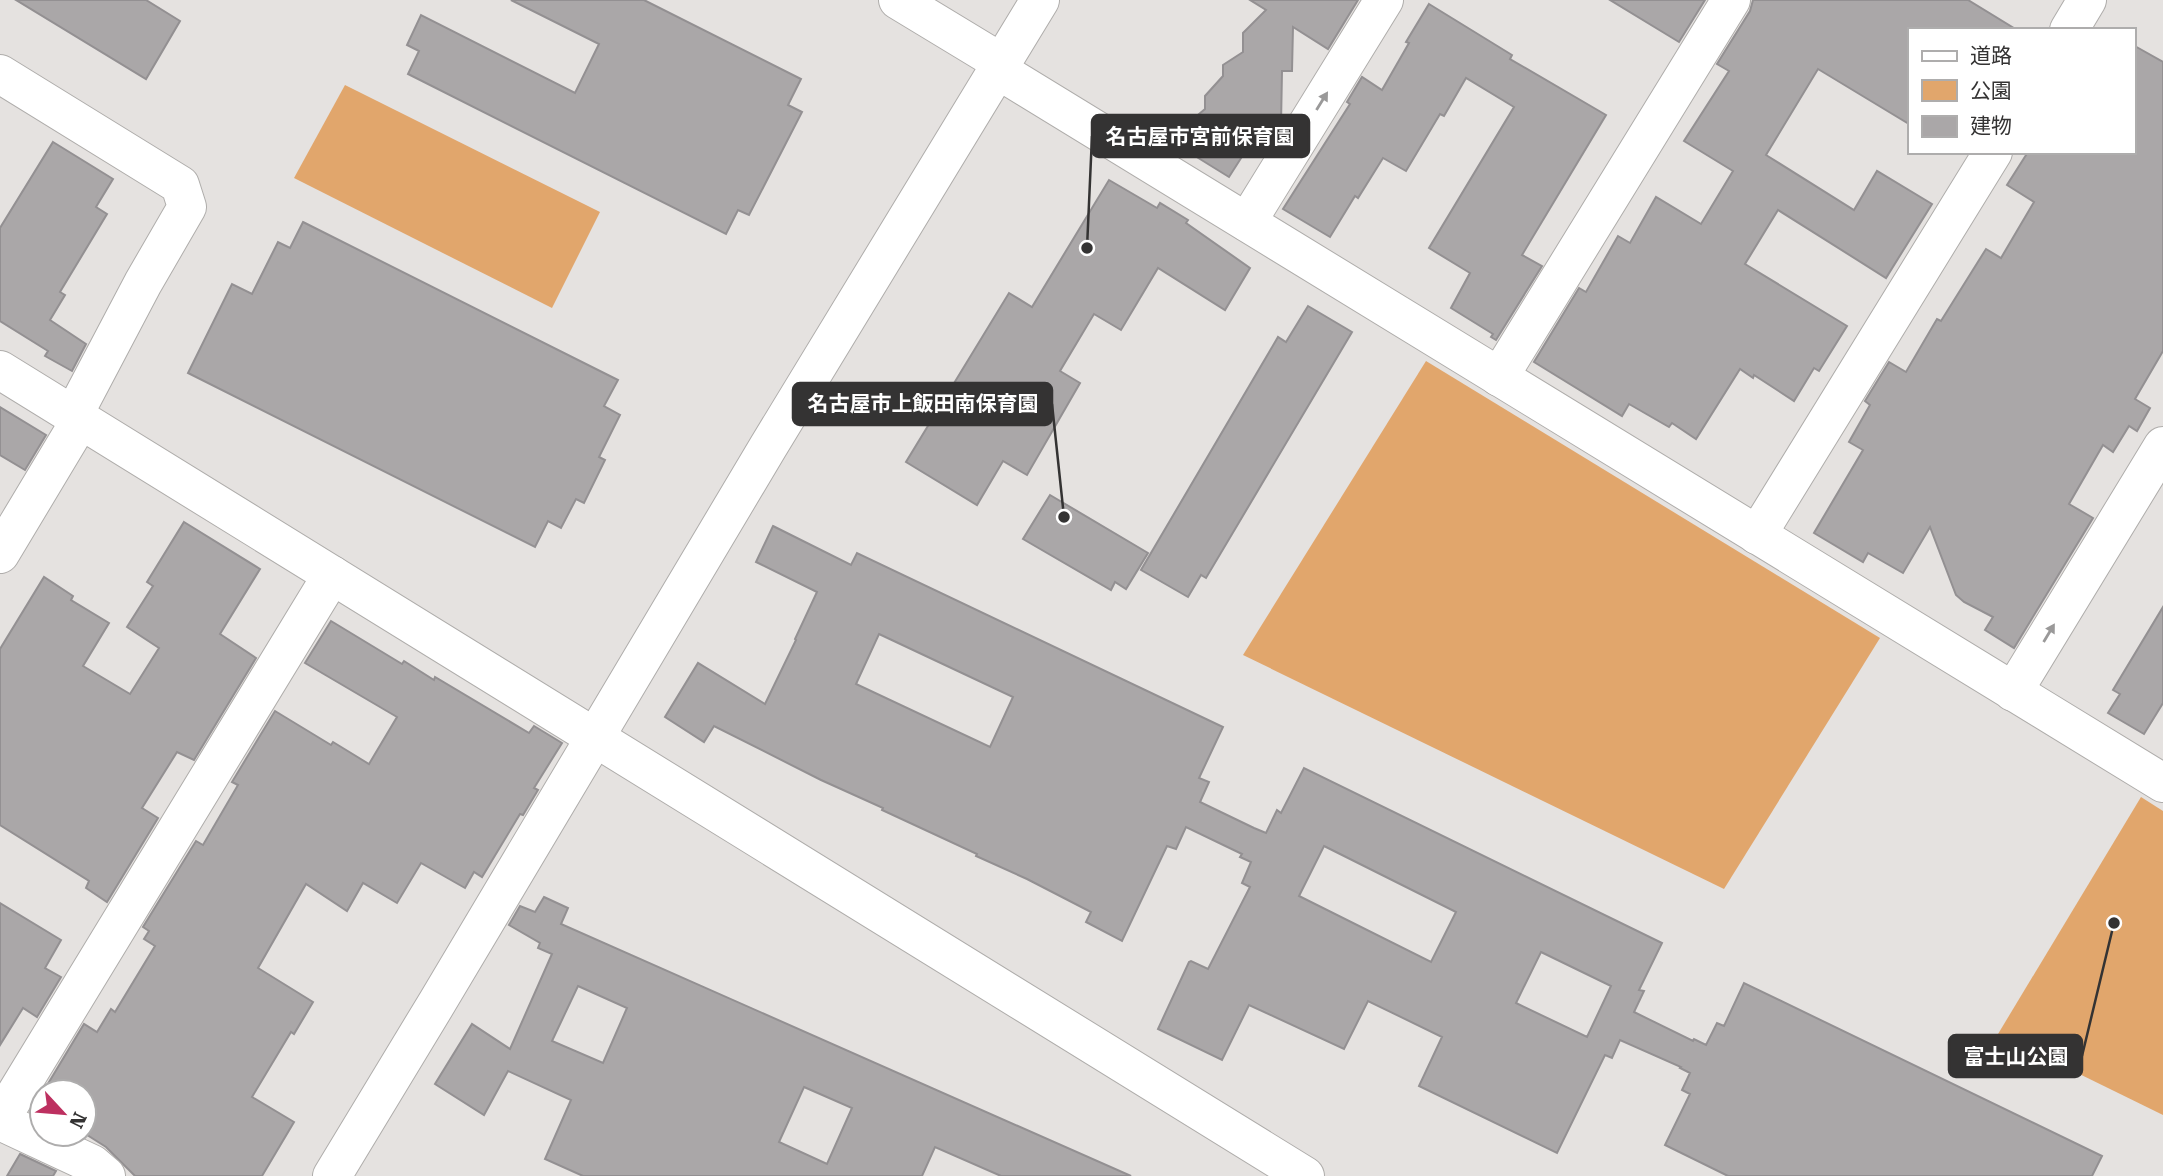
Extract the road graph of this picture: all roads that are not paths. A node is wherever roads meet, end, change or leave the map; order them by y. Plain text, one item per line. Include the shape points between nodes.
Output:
1 (898, 0) edge
2 (1040, 0) edge
3 (1384, 0) edge
4 (1731, 0) edge
5 (2087, 0) edge
6 (2070, 28) edge
7 (1000, 66) junction
8 (0, 74) edge
9 (1992, 154) edge
10 (1247, 222) junction
11 (0, 370) edge
12 (1499, 377) junction
13 (78, 416) junction
14 (2163, 446) edge
15 (1758, 536) junction
16 (0, 554) edge
17 (332, 575) junction
18 (2013, 692) junction
19 (595, 738) junction
20 (2163, 783) edge
21 (0, 1121) edge
22 (106, 1176) edge
23 (332, 1176) edge
24 (1305, 1176) edge

1 - 7 street
2 - 7 street
10 -> 3 street
4 - 12 street
5 - 6 street
7 - 10 street
7 - 19 street
8 - 13 street via 180,185 187,207 143,283
9 - 15 street
10 - 12 street
11 - 13 street
12 - 15 street
13 - 16 street
13 - 17 street
18 -> 14 street
15 - 18 street
17 - 19 street
17 - 21 street
18 - 20 street
19 - 23 street
19 - 24 street
21 - 22 street via 92,1164

